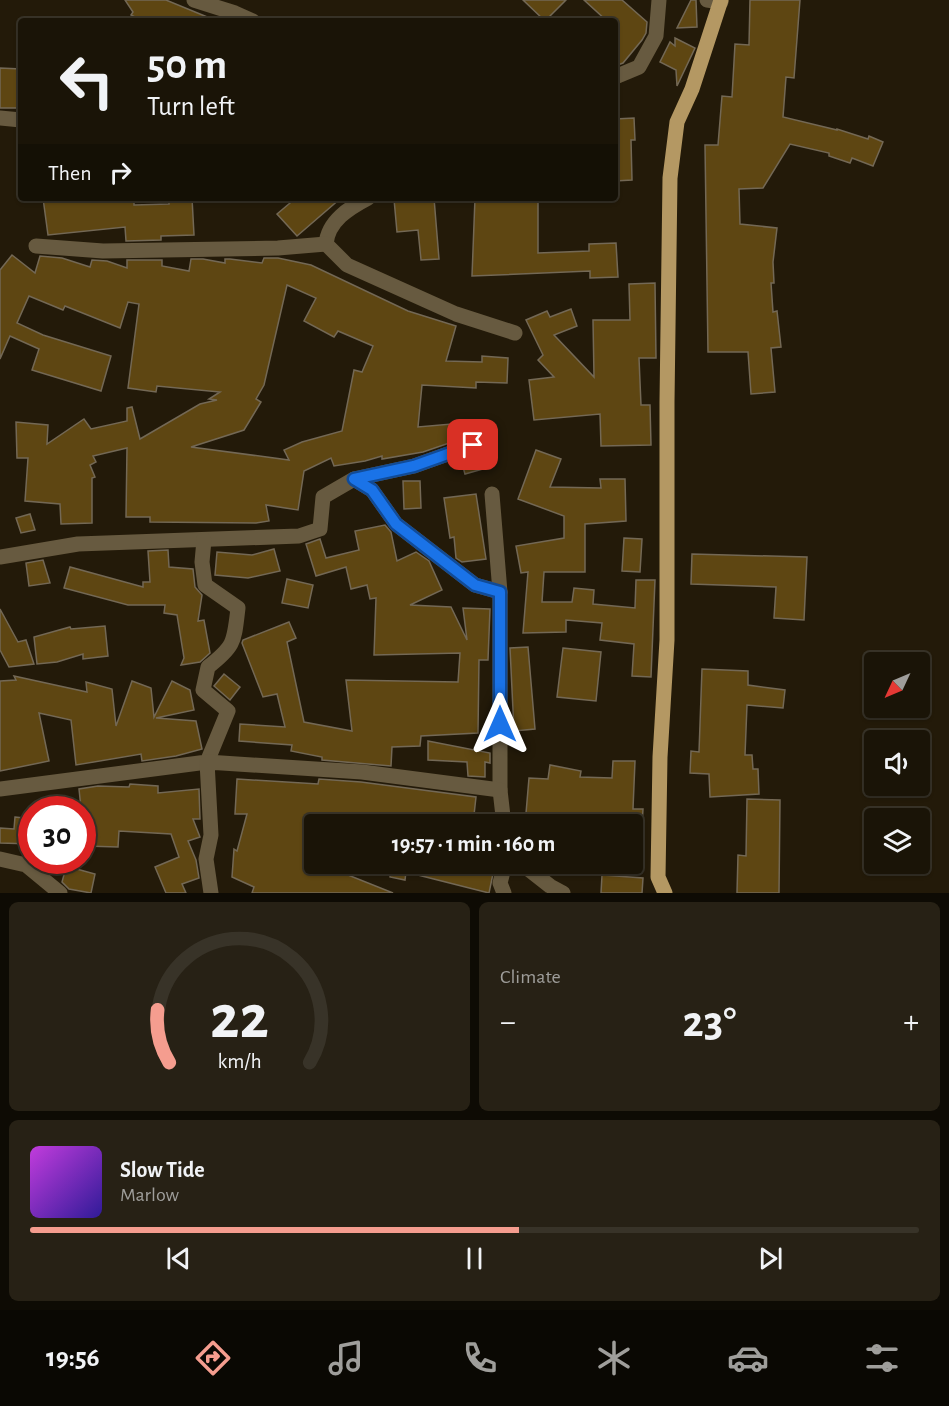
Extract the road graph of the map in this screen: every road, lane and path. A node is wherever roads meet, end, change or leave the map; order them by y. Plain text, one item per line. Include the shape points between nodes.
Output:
1 (194, 0) edge
2 (659, 0) edge
3 (716, 0) edge
4 (246, 18) edge
5 (618, 76) edge
6 (0, 118) edge
7 (18, 120) edge
8 (362, 201) edge
9 (327, 244) junction
10 (36, 246) dead end
11 (515, 333) dead end
12 (473, 445) dead end
13 (354, 479) junction
14 (492, 494) dead end
15 (204, 540) junction
16 (0, 557) edge
17 (500, 592) junction
18 (207, 762) junction
19 (0, 789) edge
20 (500, 790) junction
21 (503, 814) edge
22 (0, 859) edge
23 (502, 874) edge
24 (536, 874) edge
25 (60, 893) edge
26 (211, 893) edge
27 (504, 893) edge
28 (563, 893) edge
29 (666, 893) edge

1 - 4 street
2 - 5 street via 656,36 639,67
3 - 29 main road via 692,89 677,122 670,178 667,640 658,878
6 - 7 street
8 - 9 street via 347,209 327,231
9 - 10 street via 103,251
9 - 11 street via 347,265 456,314
12 - 13 street via 414,466
13 - 15 street via 323,498 320,529 299,536
13 - 17 street via 372,490 396,524 475,585
14 - 17 street
15 - 16 street via 78,544
15 - 18 street via 205,585 238,608 235,635 227,652 208,667 203,690 228,711
17 - 20 street
18 - 19 street
18 - 20 street via 362,772
18 - 26 street via 211,835 206,859
20 - 21 street
22 - 25 street via 26,865
23 - 27 street via 500,883
24 - 28 street

